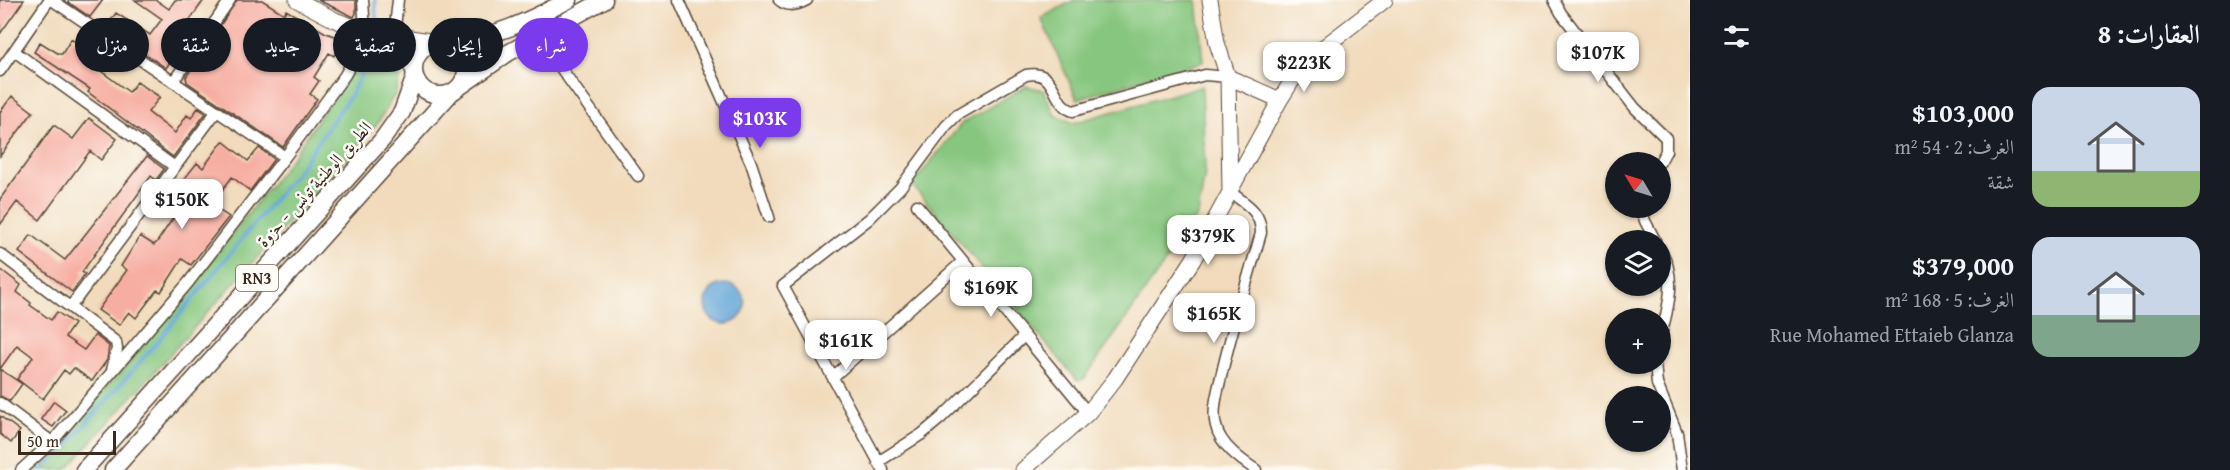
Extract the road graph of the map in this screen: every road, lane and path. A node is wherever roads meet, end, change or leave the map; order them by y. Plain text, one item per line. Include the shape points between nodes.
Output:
1 (51, 0) edge
2 (230, 0) edge
3 (297, 0) edge
4 (363, 0) edge
5 (398, 0) edge
6 (569, 0) edge
7 (604, 0) edge
8 (679, 0) edge
9 (779, 0) edge
10 (807, 0) edge
11 (1210, 0) edge
12 (1385, 0) edge
13 (1554, 0) edge
14 (372, 18) edge
15 (388, 18) edge
16 (571, 18) edge
17 (333, 19) edge
18 (503, 32) edge
19 (428, 47) edge
20 (515, 49) edge
21 (14, 51) junction
22 (0, 71) edge
23 (347, 72) edge
24 (465, 72) edge
25 (564, 72) edge
26 (414, 73) junction
27 (1227, 77) junction
28 (173, 82) junction
29 (455, 90) junction
30 (1280, 100) junction
31 (216, 112) junction
32 (1665, 152) edge
33 (285, 157) junction
34 (175, 167) junction
35 (638, 176) dead end
36 (1230, 192) junction
37 (917, 205) dead end
38 (769, 217) dead end
39 (285, 246) junction
40 (0, 254) edge
41 (301, 259) junction
42 (963, 261) junction
43 (71, 306) junction
44 (1024, 336) junction
45 (111, 373) junction
46 (1656, 374) edge
47 (833, 377) junction
48 (0, 403) edge
49 (1088, 413) junction
50 (52, 442) junction
51 (881, 466) edge
52 (21, 470) edge
53 (84, 470) edge
54 (113, 470) edge
55 (1023, 470) edge
56 (1256, 470) edge
57 (1682, 470) edge

1 - 21 street
1 - 28 street
2 - 28 street
3 - 17 street
4 - 14 street
5 - 15 street
6 - 18 main road
7 - 16 main road, RN3
8 - 38 street via 751,164
9 - 10 street via 799,5
11 - 27 street
12 - 30 street via 1320,50 1298,71
13 - 32 street via 1635,108 1666,138
19 - 26 main road, RN3 via 418,55
20 - 29 main road, RN3
21 - 22 street
21 - 34 street
23 - 33 street
24 - 29 main road via 463,82
25 - 35 street
26 - 29 main road via 425,91 434,94
26 - 39 main road, الطريق الوطنية تونس - حزوة / RN3 via 409,98 382,140
27 - 30 street
27 - 36 street
27 - 47 street via 1205,75 1073,111 1063,106 1046,78 1033,74 957,115 877,211 783,286
28 - 31 street
29 - 41 main road, RN3
30 - 36 street
31 - 33 street
31 - 34 street
33 - 45 street via 188,283
34 - 43 street
36 - 49 street via 1193,260 1115,379
36 - 56 street via 1252,208 1261,222 1261,233 1227,351 1215,420 1222,439
37 - 42 street
39 - 41 main road
39 - 53 main road, الطريق الوطنية تونس - حزوة / RN3
40 - 43 street
41 - 54 main road, RN3
42 - 44 street
42 - 47 street
43 - 45 street via 116,342
44 - 49 street
44 - 51 street via 941,418
45 - 50 street
46 - 57 street via 1677,433
47 - 51 street
48 - 50 street
49 - 55 street
50 - 52 street

